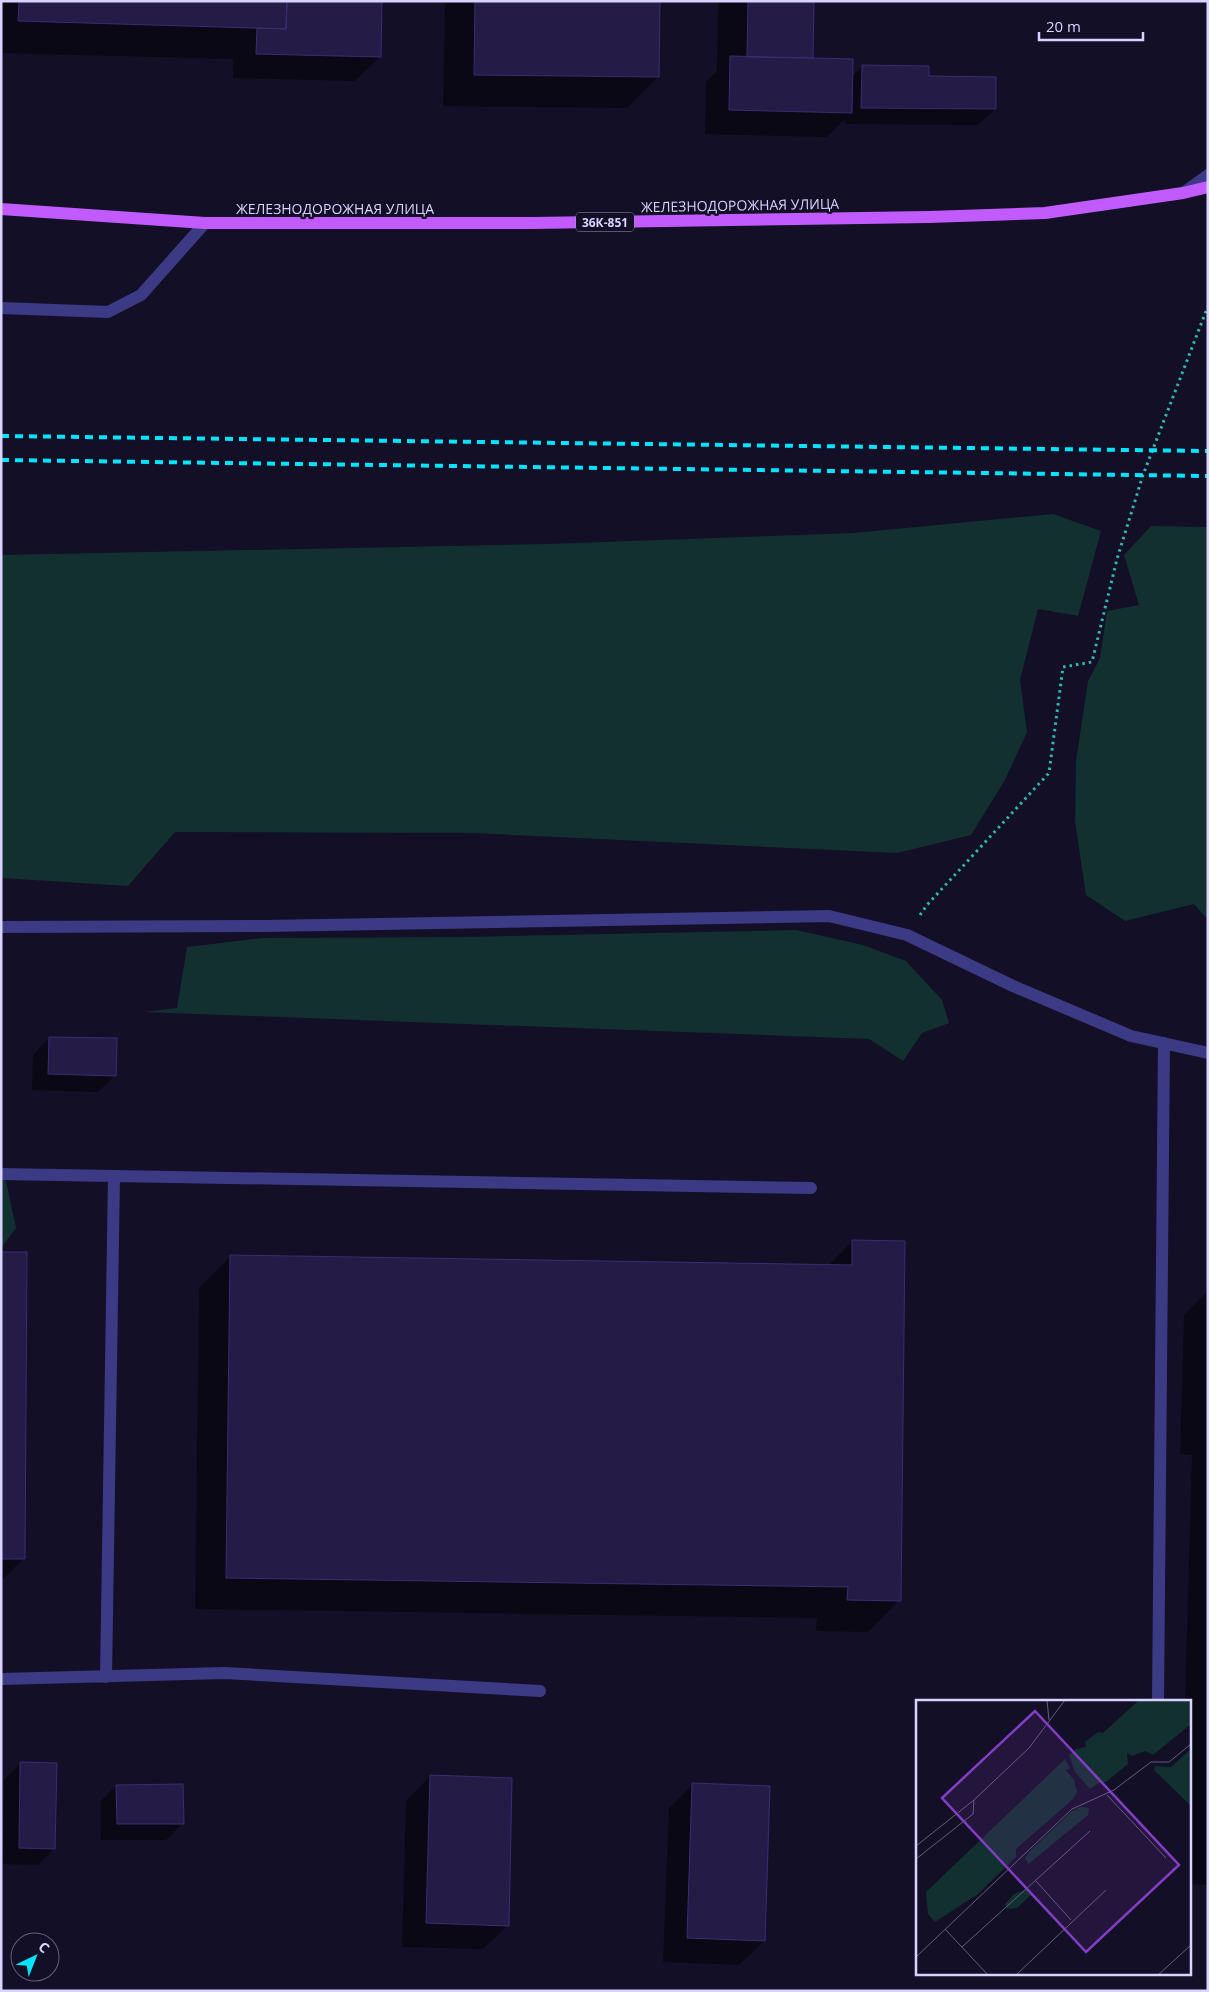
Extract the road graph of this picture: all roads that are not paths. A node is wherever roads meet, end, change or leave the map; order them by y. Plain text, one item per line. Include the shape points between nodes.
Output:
1 (1208, 175) edge
2 (1208, 187) edge
3 (1183, 193) junction
4 (1, 209) edge
5 (205, 223) junction
6 (1, 308) edge
7 (1, 927) edge
8 (1164, 1043) junction
9 (1208, 1053) edge
10 (1, 1174) edge
11 (114, 1176) junction
12 (811, 1188) dead end
13 (106, 1677) junction
14 (1, 1679) edge
15 (540, 1691) dead end
16 (1158, 1700) edge

1 - 3 street
2 - 3 main road, ЖЕЛЕЗНОДОРОЖНАЯ УЛИЦА / 36К-851
3 - 5 main road, ЖЕЛЕЗНОДОРОЖНАЯ УЛИЦА / 36К-851 via 1045,213 929,217 532,223
4 - 5 main road, ЖЕЛЕЗНОДОРОЖНАЯ УЛИЦА / 36К-851
5 - 6 street via 140,295 108,312
7 - 8 street via 275,926 830,916 907,935 1013,986 1131,1036
8 - 9 street
8 - 16 street
10 - 11 street
11 - 12 street
11 - 13 street
13 - 14 street
13 - 15 street via 225,1673

